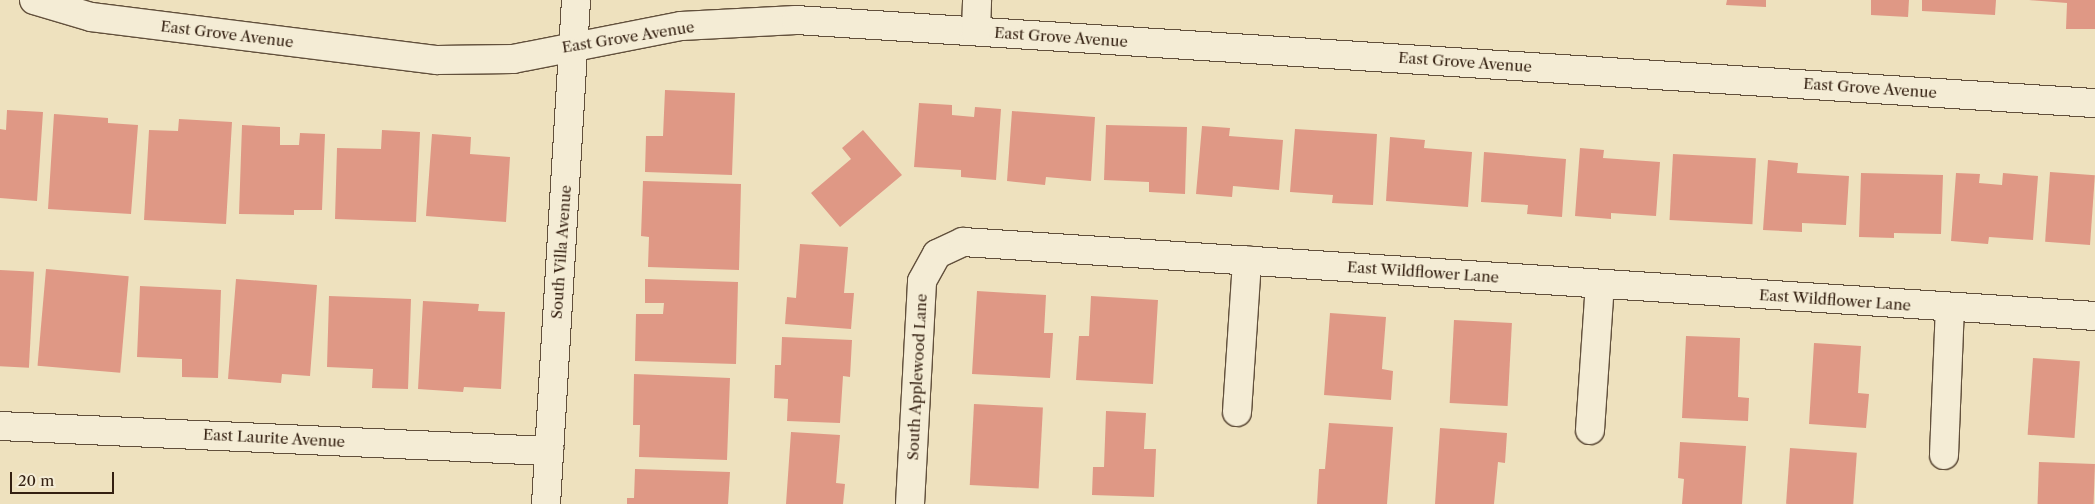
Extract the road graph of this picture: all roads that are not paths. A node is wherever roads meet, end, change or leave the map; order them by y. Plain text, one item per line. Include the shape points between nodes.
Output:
1 (34, 0) edge
2 (576, 0) edge
3 (978, 0) edge
4 (976, 31) junction
5 (574, 45) junction
6 (2095, 103) edge
7 (937, 254) joint
8 (1247, 260) junction
9 (1600, 284) junction
10 (1950, 308) junction
11 (2095, 316) edge
12 (1237, 412) dead end
13 (0, 426) edge
14 (1590, 430) dead end
15 (549, 451) junction
16 (1944, 455) dead end
17 (546, 504) edge
18 (910, 504) edge

1 - 5 street, East Grove Avenue via 92,17 437,60 513,58
2 - 5 street, South Villa Avenue
3 - 4 street
4 - 5 street, East Grove Avenue via 796,20 681,26
4 - 6 street, East Grove Avenue
5 - 15 street, South Villa Avenue
7 - 8 street, East Wildflower Lane via 963,242
7 - 18 street, South Applewood Lane via 922,281
8 - 9 street, East Wildflower Lane
8 - 12 street
9 - 10 street, East Wildflower Lane
9 - 14 street
10 - 11 street, East Wildflower Lane
10 - 16 street
13 - 15 street, East Laurite Avenue
15 - 17 street, South Villa Avenue

